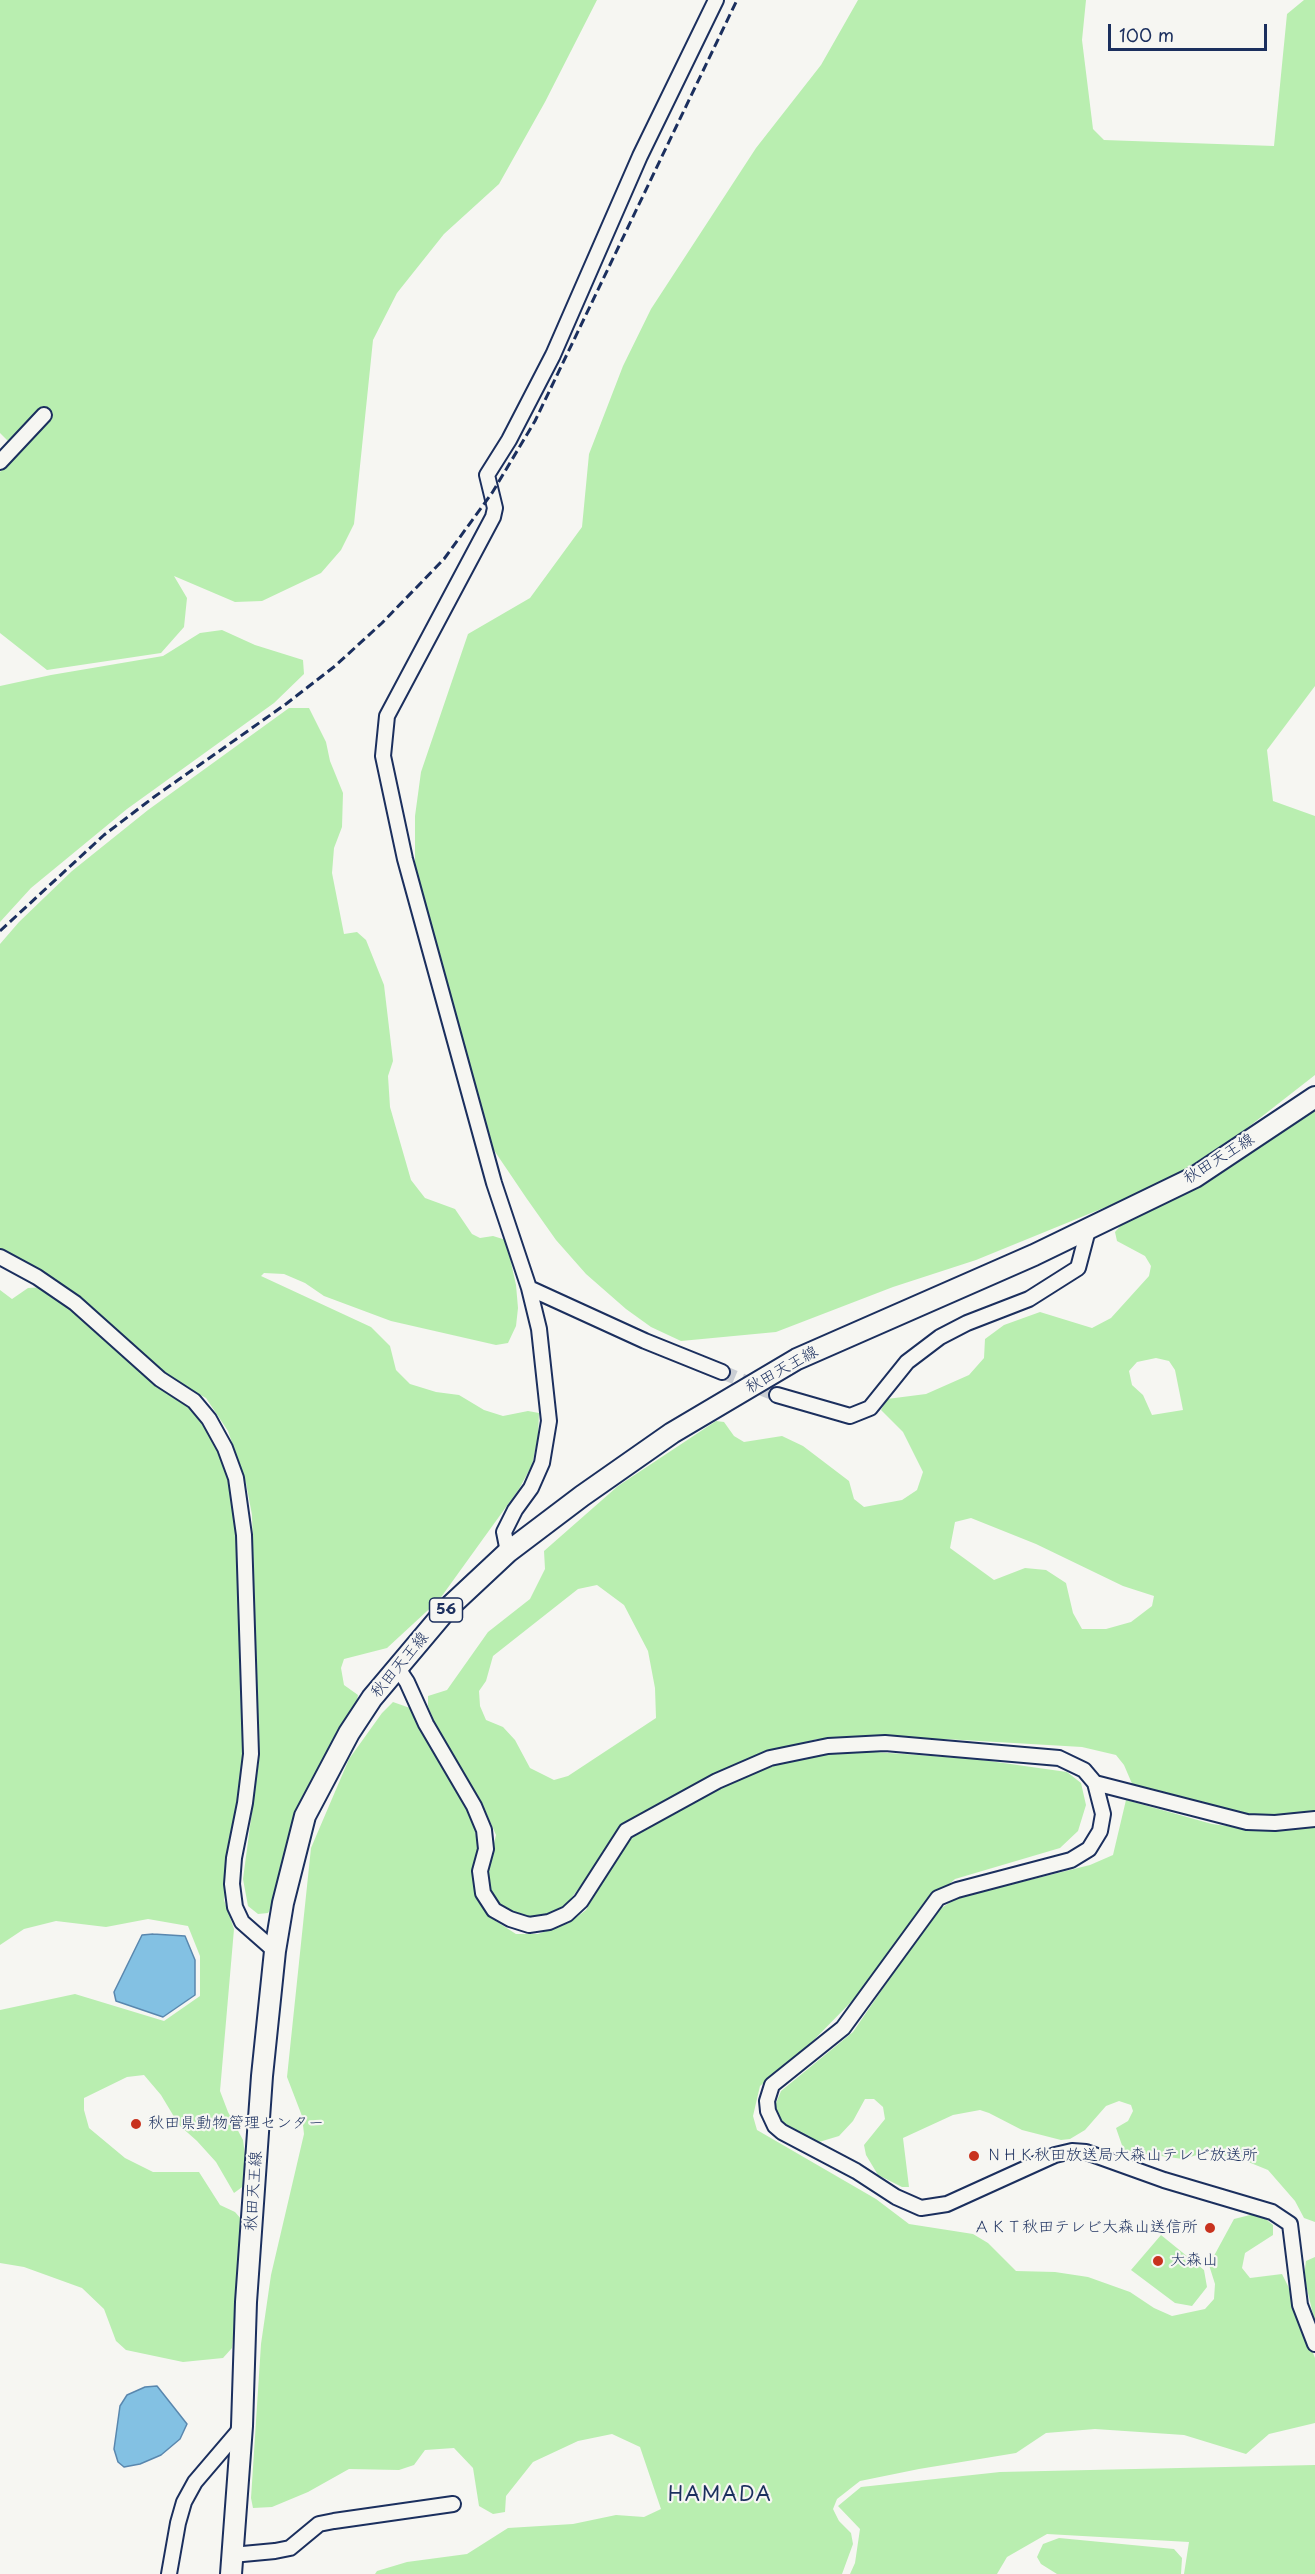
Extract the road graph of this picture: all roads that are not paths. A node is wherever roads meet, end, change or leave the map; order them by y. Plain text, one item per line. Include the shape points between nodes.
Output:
1 (716, 0) edge
2 (44, 415) dead end
3 (0, 462) edge
4 (1315, 1097) edge
5 (1088, 1230) junction
6 (0, 1257) edge
7 (529, 1288) junction
8 (722, 1372) tunnel mouth
9 (777, 1395) tunnel mouth
10 (508, 1552) junction
11 (397, 1666) junction
12 (1095, 1783) junction
13 (1315, 1819) edge
14 (275, 1951) junction
15 (1315, 2344) edge
16 (242, 2426) junction
17 (453, 2504) dead end
18 (231, 2564) edge
19 (169, 2574) edge

1 - 7 street via 640,156 553,356 487,475 495,508 493,517 387,716 383,756 405,859 494,1183
2 - 3 street
4 - 5 main road, 秋田天王線 / 56 via 1195,1177
5 - 9 street via 1078,1268 1029,1299 940,1337 907,1362 870,1408 850,1416
5 - 10 main road, 秋田天王線 / 56 via 797,1359 672,1433
6 - 14 street via 75,1304 160,1379 194,1401 225,1448 236,1478 244,1535 251,1754 232,1884 235,1907 243,1922
7 - 8 street
7 - 10 street via 549,1421 542,1463 504,1532
10 - 11 main road, 秋田天王線 / 56 via 447,1609
11 - 12 street via 484,1830 486,1849 480,1871 483,1893 494,1910 529,1925 567,1914 581,1901 626,1831 717,1781 770,1758 828,1746 885,1743 1059,1758 1084,1770
11 - 14 main road, 秋田天王線 / 56 via 349,1733 305,1816
12 - 13 street via 1247,1822
12 - 15 street via 1102,1822 1089,1849 1071,1860 938,1898 843,2028 772,2085 768,2111 782,2132 921,2208 947,2204 1072,2151 1086,2152 1272,2212 1290,2224 1300,2305
14 - 16 main road, 秋田天王線 / 56 via 262,2076
16 - 18 main road, 秋田天王線 / 56
16 - 19 street via 195,2482 184,2502
17 - 18 street via 319,2524 290,2548

